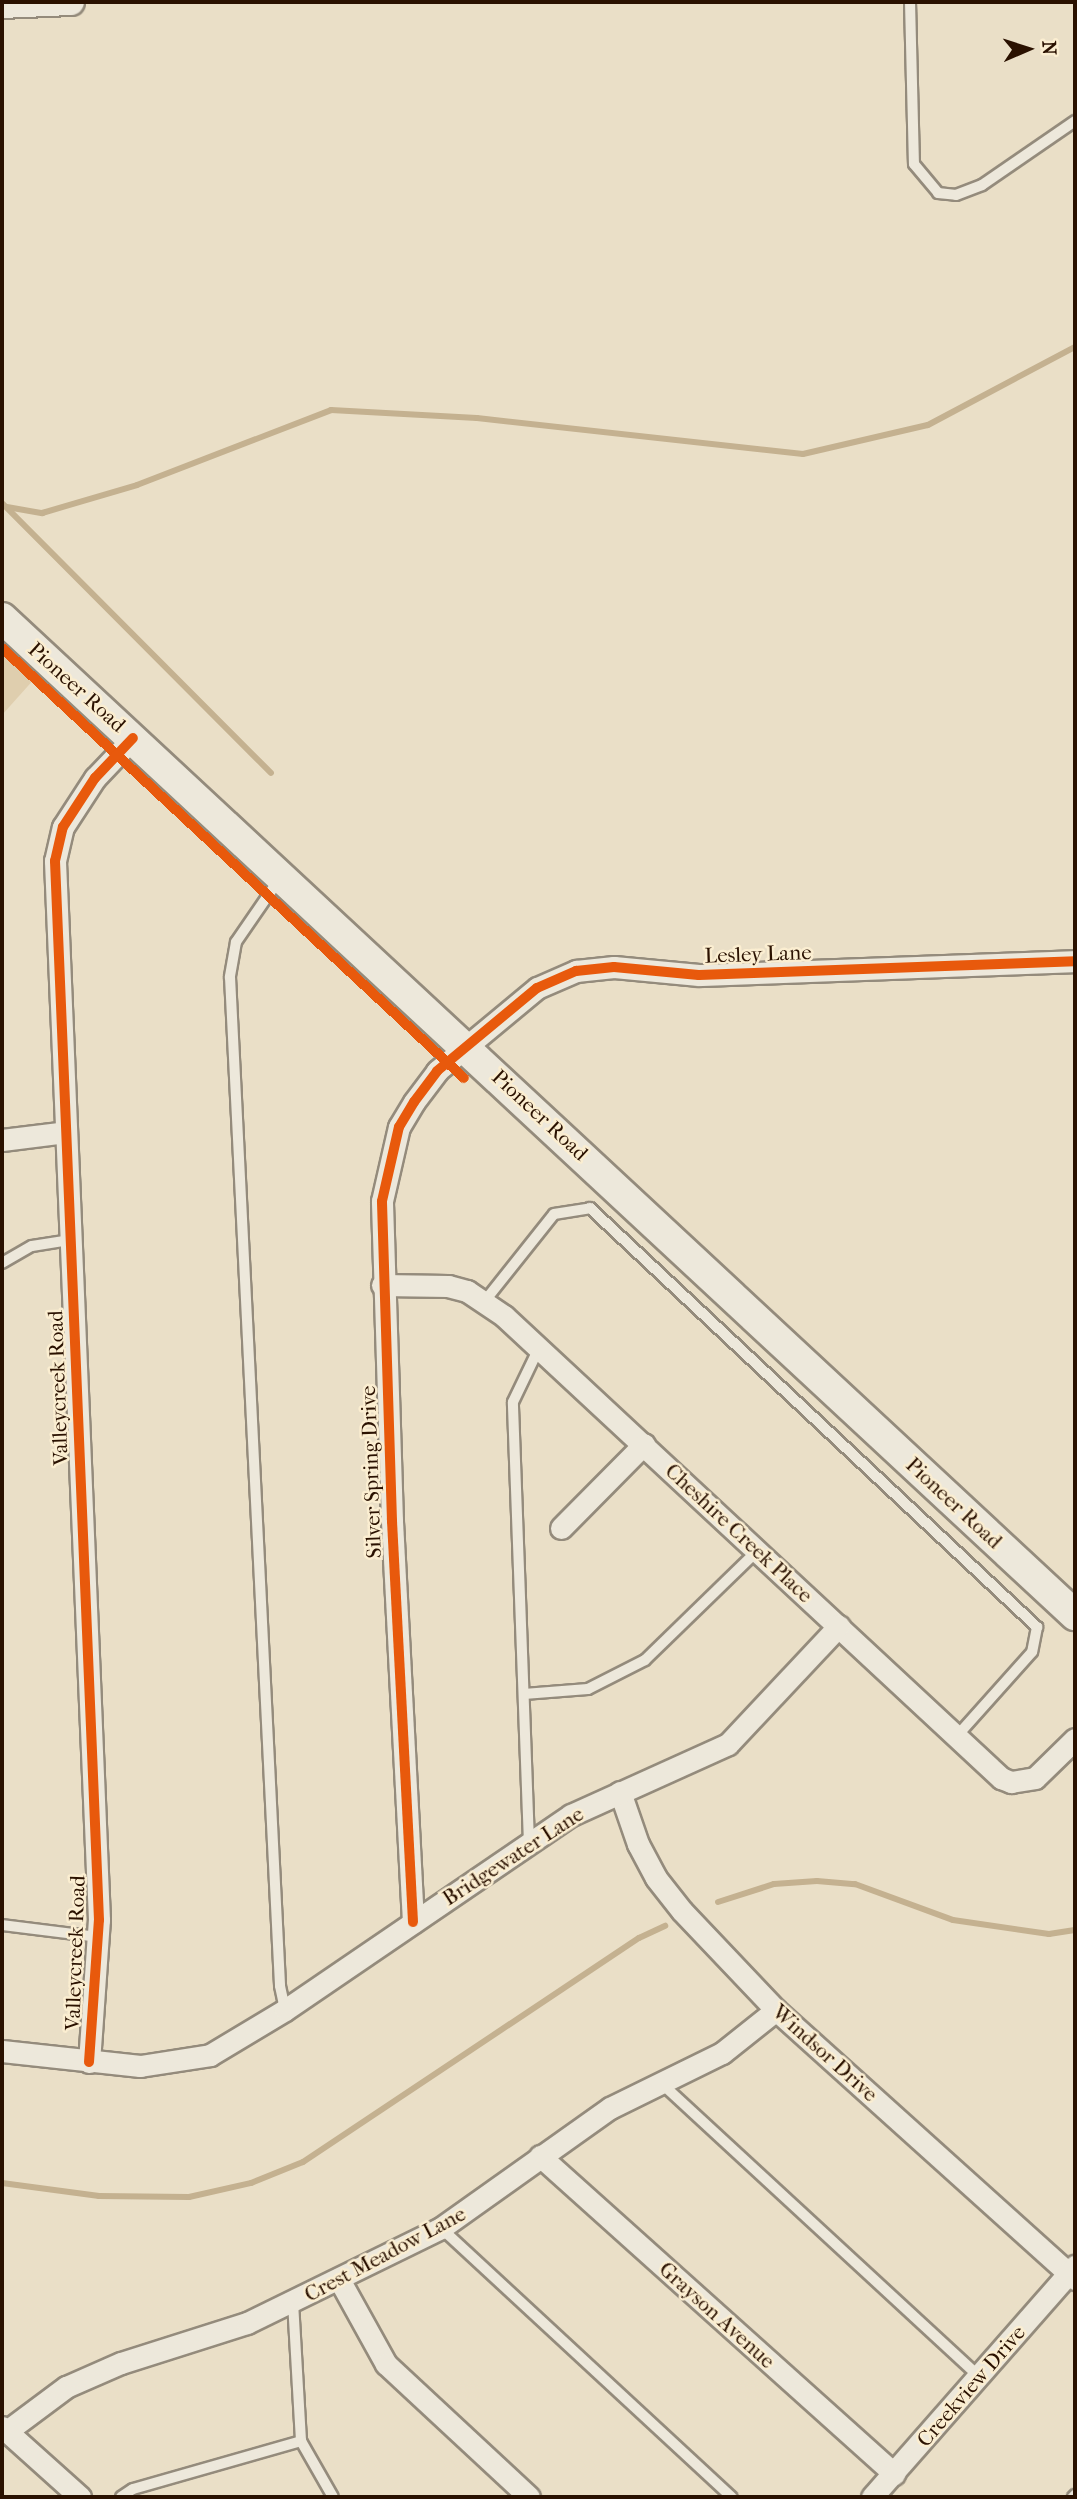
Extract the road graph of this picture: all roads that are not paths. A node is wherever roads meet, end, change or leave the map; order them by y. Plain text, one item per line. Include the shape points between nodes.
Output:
1 (71, 2) edge
2 (910, 2) edge
3 (2, 5) edge
4 (1075, 121) edge
5 (2, 618) edge
6 (133, 738) junction
7 (281, 876) junction
8 (1075, 961) edge
9 (467, 1048) junction
10 (66, 1132) junction
11 (2, 1140) edge
12 (71, 1240) junction
13 (2, 1263) edge
14 (382, 1285) junction
15 (484, 1302) junction
16 (539, 1348) junction
17 (643, 1444) junction
18 (561, 1528) dead end
19 (758, 1550) junction
20 (1075, 1615) edge
21 (839, 1626) junction
22 (524, 1694) junction
23 (956, 1737) junction
24 (1075, 1739) edge
25 (620, 1792) junction
26 (529, 1843) junction
27 (413, 1922) junction
28 (2, 1925) edge
29 (99, 1937) junction
30 (285, 2010) junction
31 (776, 2010) junction
32 (2, 2051) edge
33 (89, 2062) junction
34 (660, 2082) junction
35 (540, 2155) junction
36 (441, 2228) junction
37 (1073, 2273) edge
38 (340, 2281) junction
39 (293, 2302) junction
40 (979, 2376) junction
41 (4, 2429) edge
42 (301, 2441) junction
43 (894, 2474) junction
44 (80, 2497) edge
45 (121, 2497) edge
46 (333, 2497) edge
47 (529, 2497) edge
48 (731, 2497) edge
49 (872, 2497) edge

1 - 3 street
2 - 4 lane via 914,163 938,193 956,195 982,185
5 - 6 main road, Pioneer Road
6 - 7 main road, Pioneer Road
6 - 10 street, Valleycreek Road via 95,778 62,827 55,861
7 - 9 main road, Pioneer Road
7 - 30 lane via 236,942 230,977 280,1986
8 - 9 street, Lesley Lane via 699,975 614,967 576,971 537,988
9 - 14 street, Silver Spring Drive via 437,1071 399,1127 382,1201
9 - 20 main road, Pioneer Road
10 - 11 street
10 - 12 street, Valleycreek Road
12 - 13 lane via 32,1247
12 - 29 street, Valleycreek Road
14 - 15 street, Cheshire Creek Place via 448,1286
14 - 27 street, Silver Spring Drive
15 - 16 street, Cheshire Creek Place
15 - 23 lane via 554,1214 590,1208 1037,1627 1032,1651
16 - 17 street, Cheshire Creek Place
16 - 22 lane via 513,1402
17 - 18 street
17 - 19 street, Cheshire Creek Place
19 - 21 street, Cheshire Creek Place
19 - 22 lane via 645,1660 588,1689
21 - 23 street, Cheshire Creek Place
21 - 25 street, Bridgewater Lane via 728,1744
22 - 26 lane
23 - 24 street, Cheshire Creek Place via 1011,1782 1045,1773
25 - 26 street, Bridgewater Lane via 571,1815
25 - 31 street, Windsor Drive via 656,1878
26 - 27 street, Bridgewater Lane
27 - 30 street, Bridgewater Lane
28 - 29 lane
29 - 33 street, Valleycreek Road
30 - 33 street, Bridgewater Lane via 210,2055 140,2066
31 - 34 street, Crest Meadow Lane via 722,2053
31 - 37 street, Windsor Drive
32 - 33 street, Bridgewater Lane
34 - 35 street, Crest Meadow Lane via 610,2108
34 - 40 lane
35 - 36 street, Crest Meadow Lane
35 - 43 street, Grayson Avenue
36 - 38 street, Crest Meadow Lane
36 - 48 lane
37 - 40 street, Creekview Drive
38 - 39 street, Crest Meadow Lane
38 - 47 street via 386,2364
39 - 41 street, Crest Meadow Lane via 66,2387
39 - 42 lane
40 - 43 street, Creekview Drive
41 - 44 street
42 - 45 lane via 132,2489
42 - 46 lane via 313,2470
43 - 49 street, Creekview Drive

